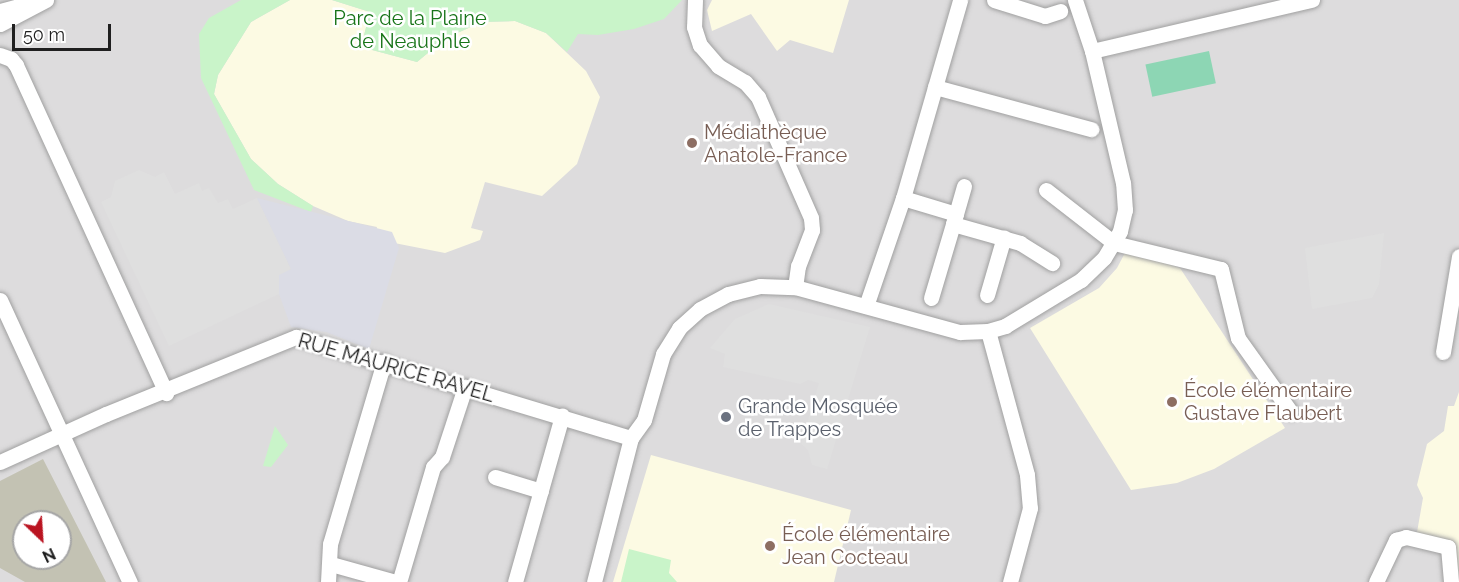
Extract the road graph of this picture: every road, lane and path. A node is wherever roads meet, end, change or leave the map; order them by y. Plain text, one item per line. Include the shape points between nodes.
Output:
1 (39, 0) edge
2 (46, 0) edge
3 (695, 0) edge
4 (960, 0) edge
5 (993, 0) edge
6 (1075, 0) edge
7 (1312, 0) edge
8 (0, 11) edge
9 (1060, 11) dead end
10 (0, 24) edge
11 (1092, 51) junction
12 (0, 55) edge
13 (935, 87) junction
14 (1091, 129) dead end
15 (964, 186) dead end
16 (1046, 190) dead end
17 (903, 198) junction
18 (955, 219) junction
19 (1004, 237) junction
20 (1114, 243) junction
21 (1459, 256) edge
22 (1052, 263) dead end
23 (795, 287) junction
24 (987, 296) dead end
25 (931, 298) dead end
26 (0, 300) edge
27 (866, 306) junction
28 (988, 331) junction
29 (1443, 352) dead end
30 (384, 362) junction
31 (465, 387) junction
32 (166, 393) junction
33 (1290, 411) dead end
34 (562, 417) junction
35 (61, 434) junction
36 (631, 438) junction
37 (0, 462) edge
38 (495, 477) dead end
39 (541, 491) junction
40 (331, 564) junction
41 (398, 581) edge
42 (1379, 581) edge
43 (130, 582) edge
44 (328, 582) edge
45 (515, 582) edge
46 (594, 582) edge
47 (1010, 582) edge
48 (1451, 582) edge

1 - 8 street
2 - 10 street
3 - 23 street via 694,27 700,45 718,66 745,82 758,97 811,218 812,230 798,266
4 - 13 street
5 - 9 street via 1045,16
6 - 11 street
7 - 11 street
11 - 20 street via 1124,183 1125,210
12 - 32 street via 16,65
13 - 14 street
13 - 17 street
15 - 18 street
16 - 20 street
17 - 18 street
17 - 27 street
18 - 19 street
18 - 25 street
19 - 22 street
19 - 24 street
20 - 28 street via 1081,280 1005,327
20 - 33 street via 1221,269 1238,338
21 - 29 street
23 - 27 street
23 - 36 street via 760,286 728,294 700,309 680,328 663,354 644,420
26 - 35 street
27 - 28 street via 960,332
28 - 47 street via 1027,475 1030,507
30 - 31 street, RUE MAURICE RAVEL
30 - 32 street, RUE MAURICE RAVEL via 296,338 277,342
30 - 40 street via 330,544
31 - 34 street, RUE MAURICE RAVEL
31 - 41 street via 442,457 433,467
32 - 35 street, RUE MAURICE RAVEL
34 - 36 street, RUE MAURICE RAVEL
34 - 39 street
35 - 37 street, RUE MAURICE RAVEL
35 - 43 street
36 - 46 street
38 - 39 street
39 - 45 street
40 - 41 street
40 - 44 street
42 - 48 street via 1390,548 1396,540 1406,537 1448,548

